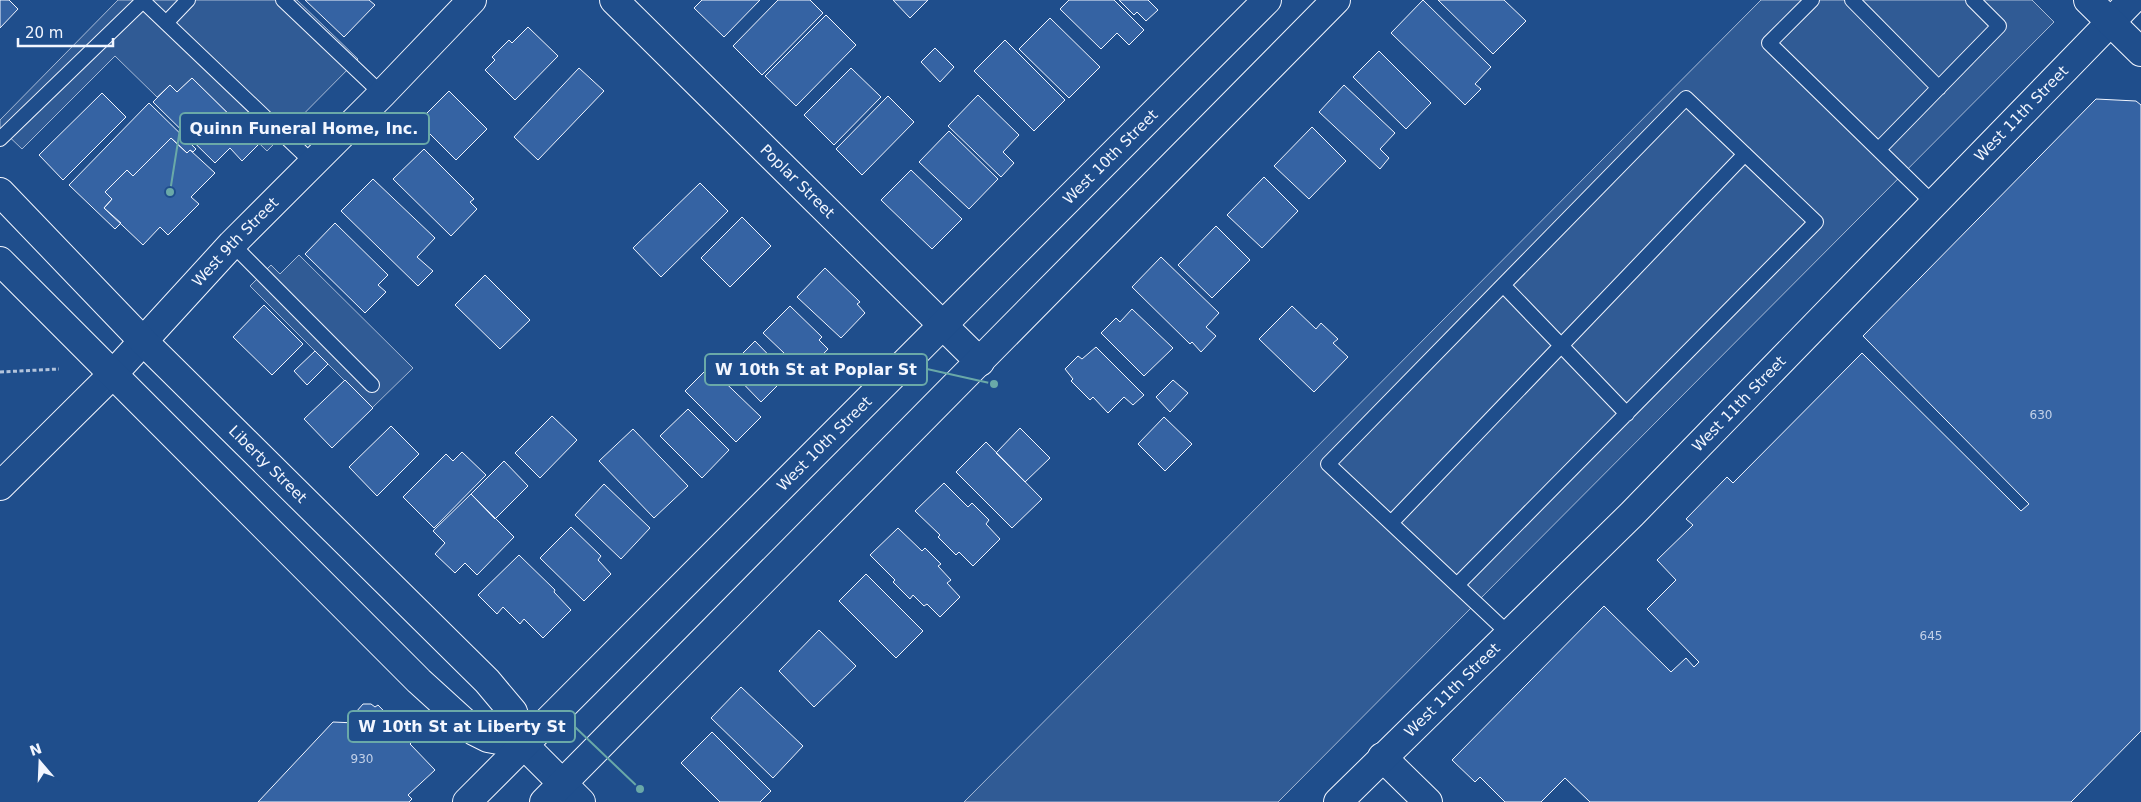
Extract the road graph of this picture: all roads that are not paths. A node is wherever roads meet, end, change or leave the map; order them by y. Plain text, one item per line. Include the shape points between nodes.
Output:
1 (188, 0) edge
2 (283, 0) edge
3 (472, 0) edge
4 (614, 0) edge
5 (1267, 0) edge
6 (1336, 0) edge
7 (1812, 0) edge
8 (1852, 0) edge
9 (1973, 0) edge
10 (2088, 0) edge
11 (2132, 0) edge
12 (2111, 22) junction
13 (166, 23) junction
14 (2141, 52) edge
15 (1939, 88) junction
16 (382, 94) junction
17 (0, 140) edge
18 (1879, 149) junction
19 (1745, 154) junction
20 (313, 163) junction
21 (0, 192) edge
22 (1934, 204) junction
23 (232, 244) junction
24 (0, 261) edge
25 (1503, 285) junction
26 (943, 326) junction
27 (143, 341) junction
28 (1562, 346) junction
29 (980, 362) junction
30 (113, 374) junction
31 (372, 384) dead end
32 (1627, 414) junction
33 (0, 486) edge
34 (1391, 523) junction
35 (1457, 585) junction
36 (1509, 634) junction
37 (524, 745) junction
38 (1382, 757) junction
39 (563, 796) edge
40 (468, 802) edge
41 (1338, 802) edge
42 (1428, 802) edge

1 - 13 lane
2 - 16 lane
3 - 16 street, West 9th Street
4 - 26 street, Poplar Street
5 - 26 street, West 10th Street
6 - 29 street
7 - 18 lane via 1769,43
8 - 15 lane
9 - 15 lane via 1999,26
10 - 12 street
11 - 12 street, West 11th Street
12 - 14 street
12 - 22 street, West 11th Street
13 - 17 lane via 142,1
13 - 20 lane
15 - 18 lane
16 - 20 street, West 9th Street
18 - 22 lane
19 - 25 lane via 1686,98
19 - 28 lane
19 - 32 lane via 1816,222
20 - 23 street, West 9th Street
21 - 27 street, Liberty Street
22 - 36 street, West 11th Street via 1632,514
23 - 27 street, West 9th Street
23 - 31 lane
24 - 30 street
25 - 28 lane
25 - 34 lane via 1328,464
26 - 29 street, Poplar Street
26 - 37 street, West 10th Street
27 - 30 street, West 9th Street
27 - 37 street, Liberty Street via 487,681 513,712
28 - 32 lane
28 - 34 lane
29 - 39 street
30 - 33 street, West 9th Street
30 - 37 street via 474,731 488,738
32 - 35 lane
34 - 35 lane
35 - 36 lane
36 - 38 street, West 11th Street
37 - 39 street, Liberty Street
37 - 40 street, West 10th Street
38 - 41 street, West 11th Street
38 - 42 street

